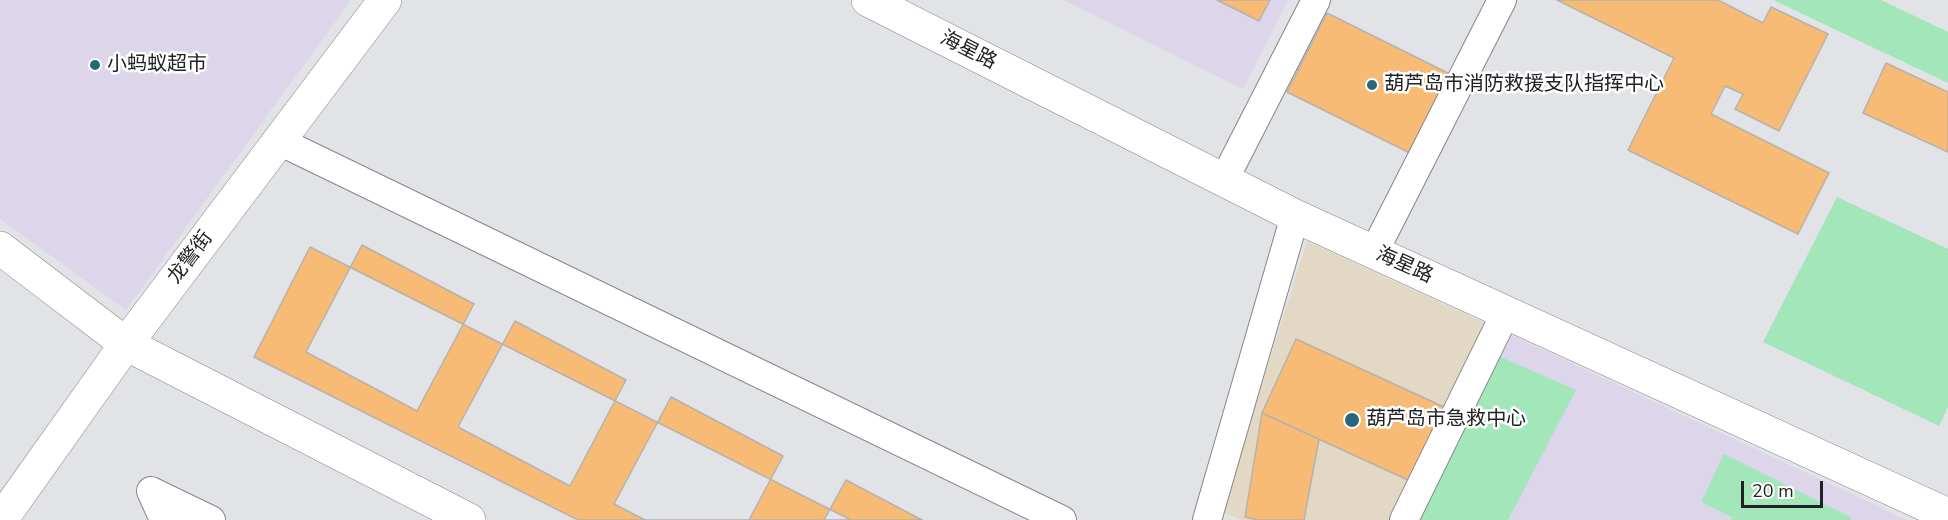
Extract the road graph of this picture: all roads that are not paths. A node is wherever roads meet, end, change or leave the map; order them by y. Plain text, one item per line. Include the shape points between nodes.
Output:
1 (386, 0) edge
2 (868, 0) edge
3 (1316, 0) edge
4 (1502, 0) edge
5 (279, 141) junction
6 (1224, 180) junction
7 (1295, 216) junction
8 (0, 248) edge
9 (1374, 252) junction
10 (1506, 312) junction
11 (126, 344) junction
12 (1948, 515) edge
13 (1, 520) edge
14 (164, 520) edge
15 (211, 520) edge
16 (469, 520) edge
17 (1062, 520) edge
18 (1207, 520) edge
19 (1404, 520) edge

1 - 5 street, 龙警街
2 - 6 street, 海星路
3 - 6 street
4 - 9 street
5 - 11 street, 龙警街
5 - 17 street
6 - 7 street, 海星路
7 - 9 street, 海星路
7 - 18 street
8 - 11 street
9 - 10 street, 海星路
10 - 12 street, 海星路
10 - 19 street
11 - 13 street, 龙警街
11 - 16 street
14 - 15 street via 151,491

